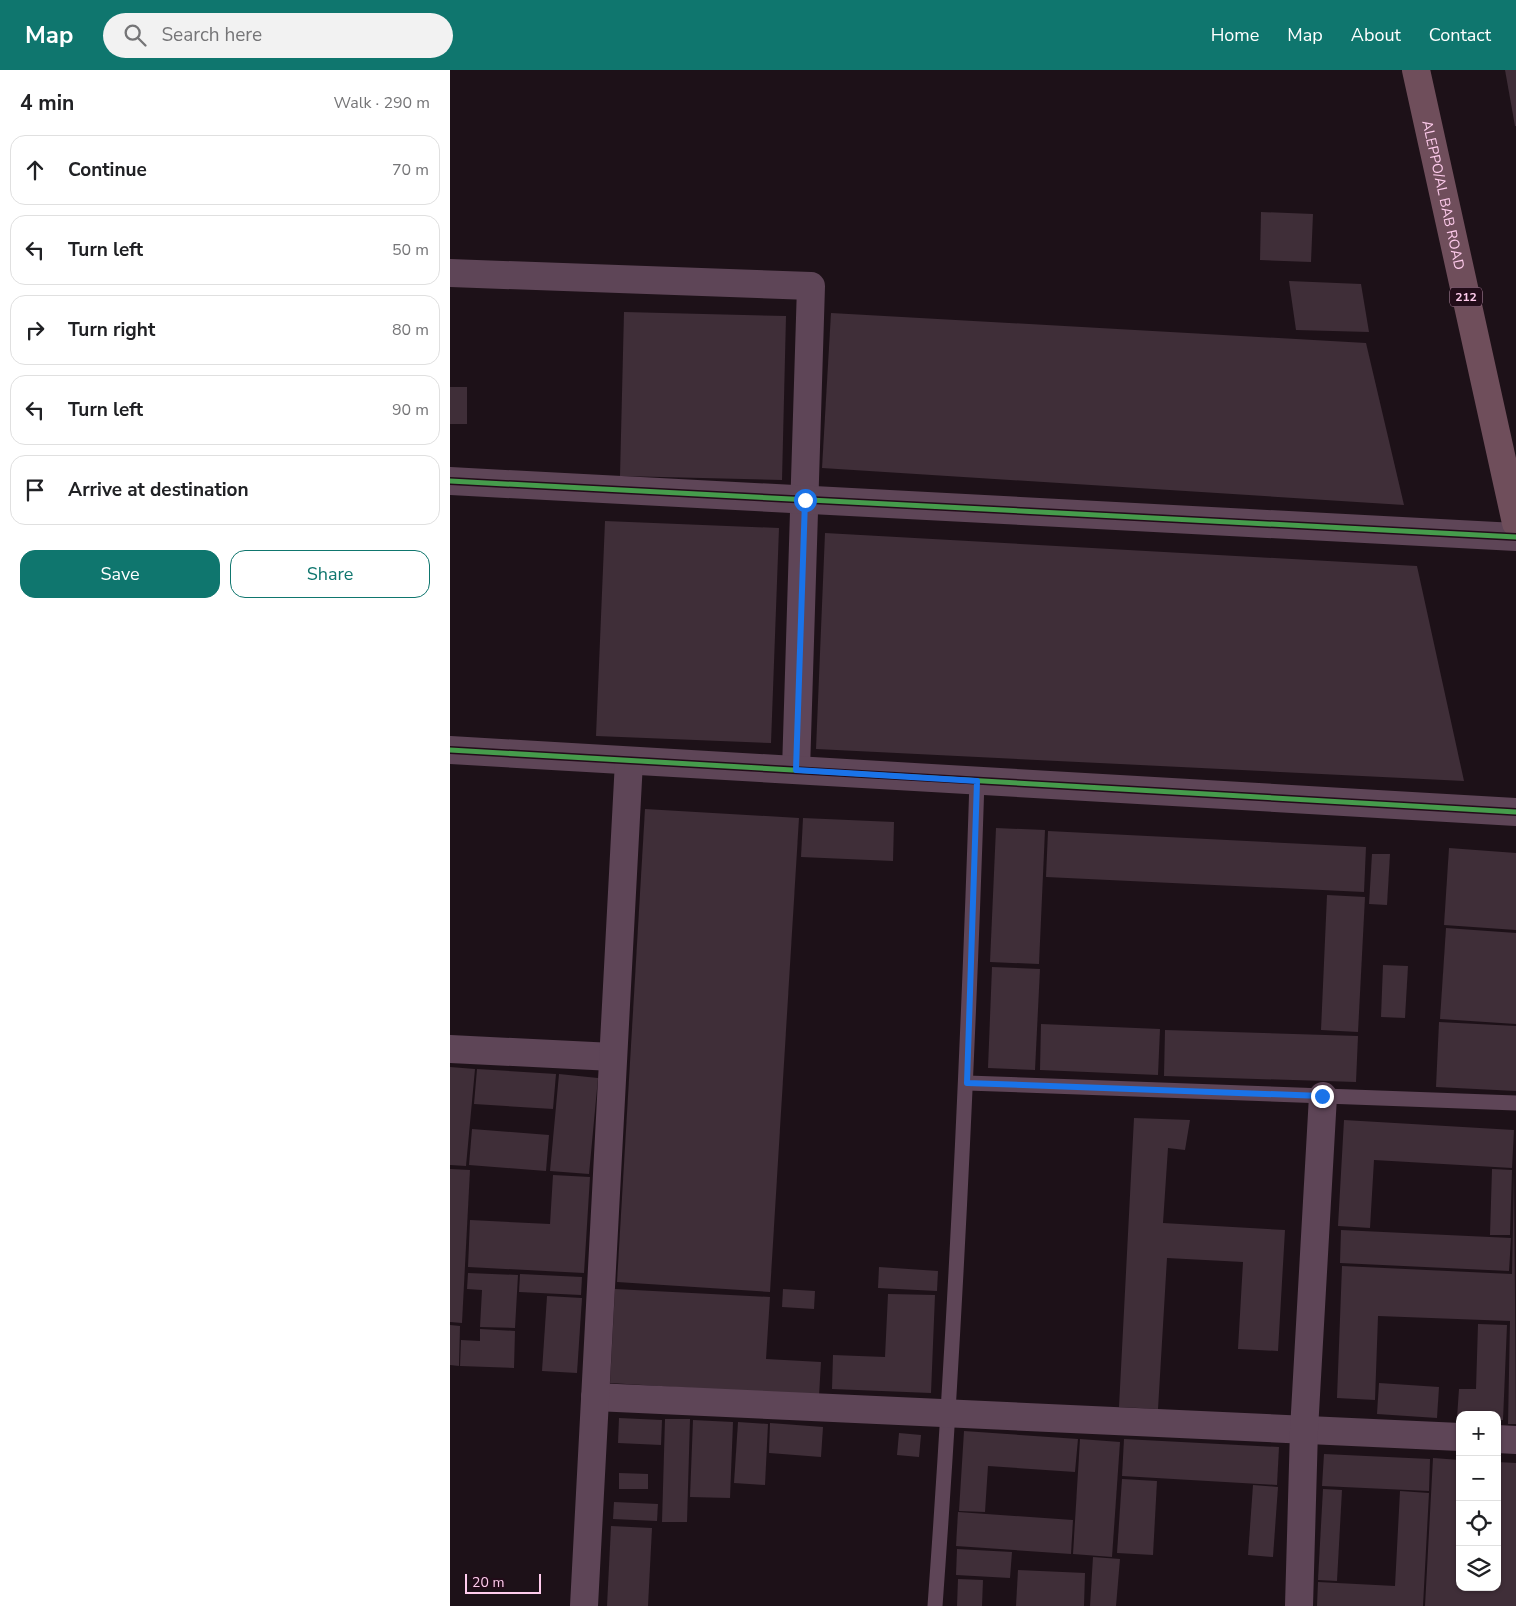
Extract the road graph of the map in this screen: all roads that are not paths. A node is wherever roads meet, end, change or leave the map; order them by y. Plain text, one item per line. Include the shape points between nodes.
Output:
1 (1416, 70) edge
2 (450, 273) edge
3 (450, 481) edge
4 (805, 500) junction
5 (1516, 523) edge
6 (1516, 537) edge
7 (450, 750) edge
8 (629, 761) junction
9 (796, 770) junction
10 (977, 781) junction
11 (1516, 812) edge
12 (450, 1049) edge
13 (613, 1057) junction
14 (967, 1083) junction
15 (1322, 1096) junction
16 (1516, 1103) edge
17 (595, 1397) junction
18 (949, 1414) junction
19 (1304, 1430) junction
20 (1456, 1437) edge
21 (1501, 1439) edge
22 (1516, 1440) edge
23 (584, 1606) edge
24 (935, 1606) edge
25 (1299, 1606) edge

1 - 5 main road, ALEPPO/AL BAB ROAD / 212
2 - 4 street via 811,286
3 - 4 street
4 - 6 street
4 - 9 street
7 - 8 street
8 - 9 street
8 - 13 street
9 - 10 street
10 - 11 street
10 - 14 lane
12 - 13 street
13 - 17 street
14 - 15 lane
14 - 18 lane
15 - 16 lane
15 - 19 street
17 - 18 street
17 - 23 street
18 - 19 street
18 - 24 lane
19 - 20 street
19 - 25 street
21 - 22 street

